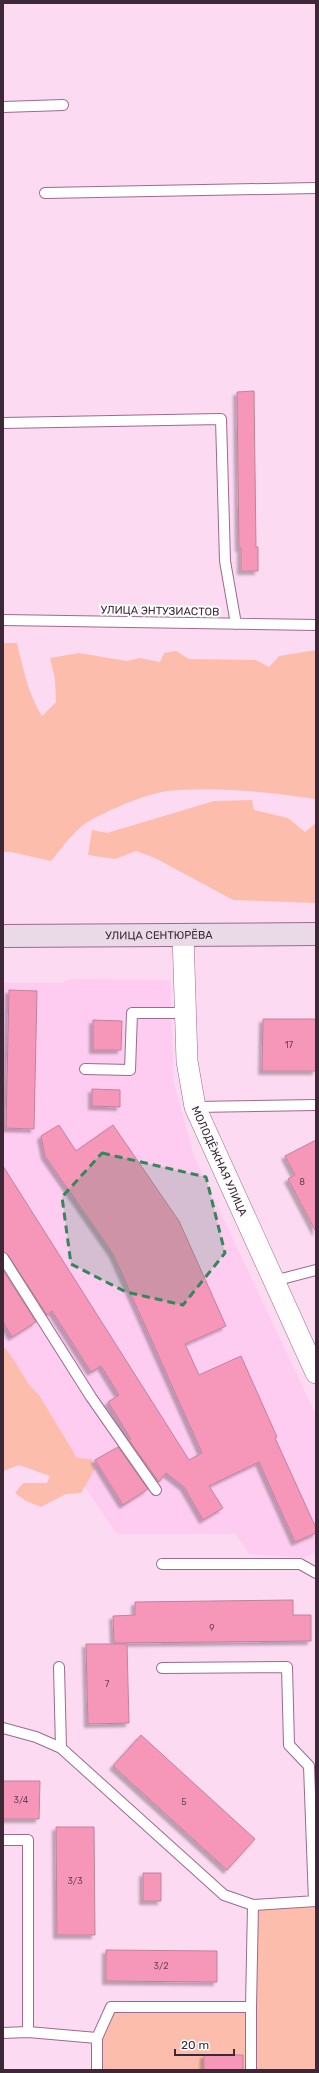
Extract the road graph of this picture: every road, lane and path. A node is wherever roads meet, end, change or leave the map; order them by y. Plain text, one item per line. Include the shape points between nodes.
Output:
1 (63, 105) dead end
2 (3, 107) edge
3 (316, 188) edge
4 (45, 193) dead end
5 (3, 423) edge
6 (3, 620) edge
7 (236, 624) junction
8 (316, 625) edge
9 (316, 934) edge
10 (183, 935) junction
11 (3, 936) edge
12 (184, 1013) junction
13 (85, 1069) dead end
14 (316, 1105) edge
15 (195, 1107) junction
16 (3, 1258) edge
17 (316, 1270) edge
18 (274, 1281) junction
19 (316, 1373) edge
20 (156, 1490) dead end
21 (162, 1564) dead end
22 (316, 1573) edge
23 (59, 1667) dead end
24 (162, 1668) dead end
25 (3, 1728) edge
26 (61, 1748) junction
27 (3, 1840) edge
28 (315, 1901) edge
29 (253, 1905) junction
30 (251, 2007) junction
31 (28, 2032) junction
32 (3, 2033) edge
33 (97, 2038) junction
34 (97, 2070) edge
35 (251, 2070) edge

1 - 2 lane
3 - 4 lane
5 - 7 lane via 222,419 225,561
6 - 7 lane, УЛИЦА ЭНТУЗИАСТОВ
7 - 8 lane, УЛИЦА ЭНТУЗИАСТОВ
9 - 10 main road, УЛИЦА СЕНТЮРЁВА
10 - 11 main road, УЛИЦА СЕНТЮРЁВА
10 - 12 street, МОЛОДЁЖНАЯ УЛИЦА
12 - 13 lane via 132,1013 130,1070
12 - 15 street, МОЛОДЁЖНАЯ УЛИЦА via 187,1061
14 - 15 lane
15 - 18 street, МОЛОДЁЖНАЯ УЛИЦА
16 - 20 lane via 91,1397
17 - 18 lane
18 - 19 street, МОЛОДЁЖНАЯ УЛИЦА
21 - 22 lane via 300,1564
23 - 26 lane
24 - 28 lane via 287,1667 288,1745 309,1766
25 - 26 lane via 36,1737
26 - 29 lane via 224,1895
27 - 31 lane via 28,1840
28 - 29 lane
29 - 30 lane
30 - 33 lane via 111,2007
30 - 35 lane
31 - 32 lane
31 - 33 lane
33 - 34 lane

